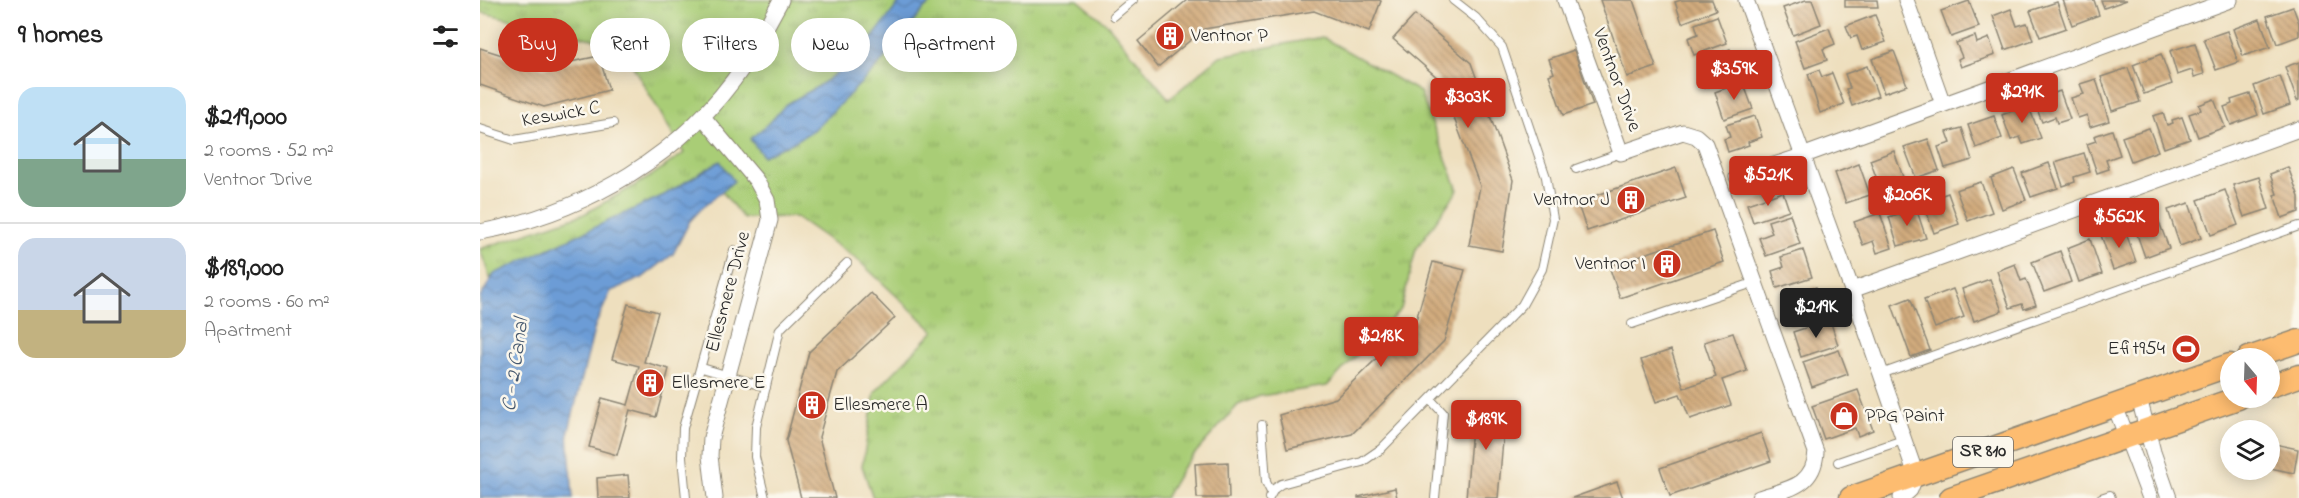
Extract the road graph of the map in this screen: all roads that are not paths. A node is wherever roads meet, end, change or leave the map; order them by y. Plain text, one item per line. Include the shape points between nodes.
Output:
1 (781, 0) edge
2 (1133, 0) edge
3 (1453, 0) edge
4 (1565, 0) edge
5 (1746, 0) edge
6 (1906, 0) edge
7 (2230, 0) edge
8 (1114, 16) dead end
9 (1943, 104) junction
10 (703, 117) junction
11 (613, 123) dead end
12 (480, 129) edge
13 (2299, 129) edge
14 (1621, 153) junction
15 (1802, 156) junction
16 (1576, 169) dead end
17 (1737, 177) dead end
18 (2299, 226) edge
19 (480, 232) edge
20 (735, 250) dead end
21 (848, 264) dead end
22 (1756, 282) junction
23 (1852, 290) junction
24 (1632, 324) dead end
25 (2299, 341) edge
26 (2278, 348) edge
27 (702, 368) junction
28 (2220, 369) edge
29 (1881, 374) junction
30 (728, 375) junction
31 (2299, 376) edge
32 (2280, 383) edge
33 (766, 387) junction
34 (2139, 398) junction
35 (1431, 400) junction
36 (2220, 404) edge
37 (2115, 406) junction
38 (1262, 425) dead end
39 (2148, 429) junction
40 (2125, 437) junction
41 (1903, 440) junction
42 (1838, 462) dead end
43 (1916, 476) junction
44 (1270, 495) edge
45 (686, 498) edge
46 (715, 498) edge
47 (765, 498) edge
48 (1435, 498) edge
49 (1760, 498) edge
50 (1851, 498) edge
51 (1901, 498) edge
52 (1951, 498) edge
53 (2101, 498) edge
54 (2111, 498) edge
55 (2150, 498) edge
56 (2169, 498) edge

1 - 10 street via 744,64
2 - 8 lane
3 - 35 lane via 1502,47 1546,177 1553,219 1542,269 1522,305
4 - 14 street, Ventnor Drive
5 - 15 street
6 - 9 street
7 - 9 street
9 - 15 street
10 - 19 street via 621,181 536,219
10 - 30 street, Ellesmere Drive via 756,180 770,220
11 - 12 lane, Keswick C via 514,140
13 - 23 street
14 - 16 lane
14 - 22 street, Ventnor Drive via 1683,132 1702,140
15 - 17 street
15 - 23 street
18 - 29 lane
20 - 27 lane
21 - 33 lane via 780,329
22 - 24 lane
22 - 49 street, Ventnor Drive via 1816,452 1813,470 1806,479
23 - 29 street
25 - 26 main road
27 - 30 lane
27 - 45 lane via 683,428
28 - 34 main road, SR 810
29 - 41 street
30 - 33 lane
30 - 46 street, Ellesmere Drive via 711,438
31 - 32 main road
33 - 47 lane via 756,427 755,456
34 - 37 main road, SR 810
34 - 39 street
35 - 44 lane via 1382,449 1362,462 1294,479 1281,484
35 - 48 lane via 1443,413
36 - 39 main road, SR 810
37 - 40 street
37 - 43 main road, SR 810
38 - 44 lane
39 - 40 main road, SR 810
39 - 56 street
40 - 52 main road, SR 810
40 - 55 street
41 - 42 lane
41 - 43 street
43 - 50 main road, SR 810
43 - 51 street
53 - 54 lane

